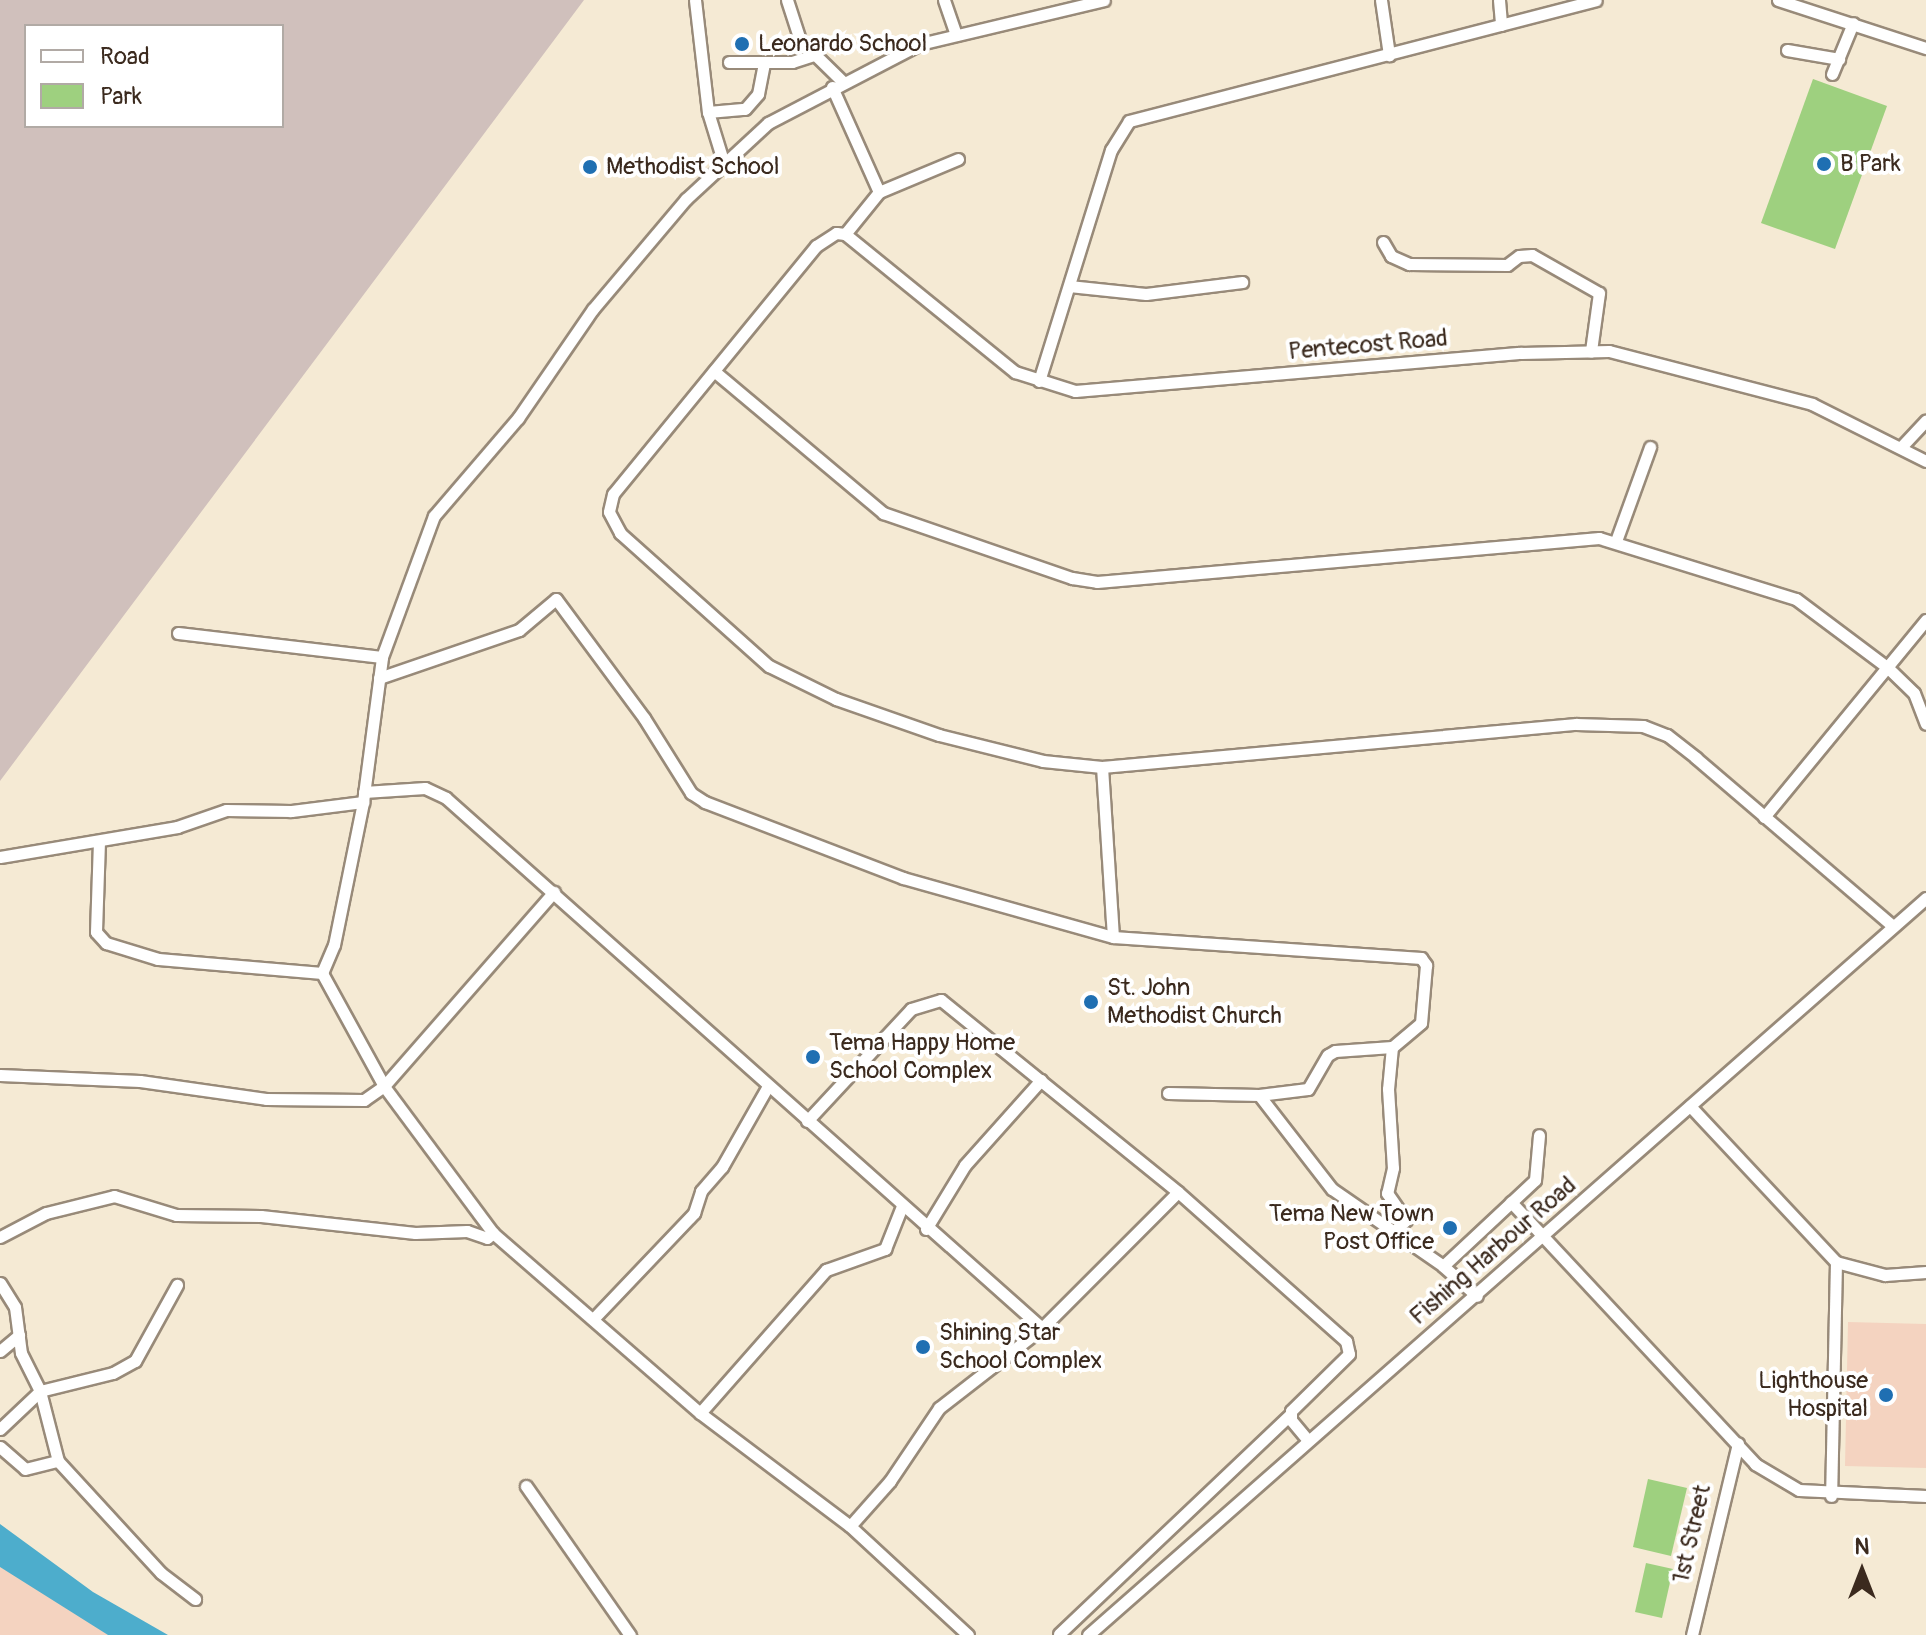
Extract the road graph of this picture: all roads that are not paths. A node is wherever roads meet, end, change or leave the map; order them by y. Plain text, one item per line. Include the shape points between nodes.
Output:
1 (695, 0) edge
2 (787, 0) edge
3 (944, 0) edge
4 (1104, 0) edge
5 (1381, 0) edge
6 (1499, 0) edge
7 (1596, 0) edge
8 (1778, 0) edge
9 (1082, 3) edge
10 (1853, 23) junction
11 (1501, 25) junction
12 (956, 35) junction
13 (1926, 48) edge
14 (1787, 50) dead end
15 (813, 55) junction
16 (1389, 55) junction
17 (1839, 59) junction
18 (729, 62) dead end
19 (764, 63) junction
20 (1832, 74) dead end
21 (837, 84) junction
22 (708, 112) junction
23 (958, 159) dead end
24 (724, 164) junction
25 (879, 192) junction
26 (845, 234) junction
27 (1383, 242) dead end
28 (1242, 282) dead end
29 (1069, 286) junction
30 (1591, 351) junction
31 (714, 371) junction
32 (1039, 381) junction
33 (1926, 420) edge
34 (1902, 446) junction
35 (1650, 447) dead end
36 (1926, 461) edge
37 (1616, 541) junction
38 (1926, 620) edge
39 (178, 633) dead end
40 (382, 657) junction
41 (1887, 667) junction
42 (379, 678) junction
43 (1926, 724) edge
44 (1102, 767) junction
45 (363, 797) junction
46 (1764, 817) junction
47 (99, 841) junction
48 (0, 857) edge
49 (554, 892) junction
50 (1926, 898) edge
51 (1893, 926) junction
52 (1113, 937) junction
53 (322, 973) junction
54 (1392, 1047) junction
55 (0, 1075) edge
56 (1041, 1080) junction
57 (384, 1086) junction
58 (768, 1086) junction
59 (1168, 1093) dead end
60 (1259, 1095) junction
61 (1690, 1106) junction
62 (807, 1121) junction
63 (1539, 1135) dead end
64 (1178, 1192) junction
65 (1511, 1202) junction
66 (902, 1206) junction
67 (926, 1229) junction
68 (1394, 1231) junction
69 (493, 1233) junction
70 (1547, 1235) junction
71 (0, 1237) edge
72 (1836, 1262) junction
73 (1443, 1266) junction
74 (1926, 1272) edge
75 (0, 1283) edge
76 (177, 1285) dead end
77 (1477, 1296) junction
78 (595, 1317) junction
79 (1042, 1328) junction
80 (19, 1335) junction
81 (0, 1351) edge
82 (40, 1391) junction
83 (700, 1413) junction
84 (1290, 1415) junction
85 (0, 1429) edge
86 (1308, 1440) junction
87 (1738, 1443) junction
88 (0, 1447) edge
89 (58, 1461) junction
90 (526, 1486) dead end
91 (1831, 1496) junction
92 (1926, 1496) edge
93 (850, 1526) junction
94 (195, 1599) dead end
95 (630, 1635) edge
96 (968, 1635) edge
97 (1059, 1635) edge
98 (1088, 1635) edge
99 (1692, 1635) edge

1 - 22 street
2 - 15 street via 800,40
3 - 12 street
4 - 9 street
5 - 16 street
6 - 11 street
7 - 11 street
8 - 10 street
9 - 12 street
10 - 13 street
10 - 17 street
11 - 16 street
12 - 21 street via 920,44
14 - 17 street
15 - 19 street via 802,61
15 - 21 street
16 - 29 street via 1129,121 1111,150
17 - 20 street
18 - 19 street
19 - 22 street via 758,94 745,109
21 - 24 street via 768,123
21 - 25 street
22 - 24 street
23 - 25 street
24 - 40 street via 686,199 593,309 518,418 434,516
25 - 26 street
26 - 31 street via 836,233 816,246
26 - 32 street, Pentecost Road via 995,358
27 - 30 street via 1391,256 1409,264 1507,265 1532,255 1599,293
28 - 29 street via 1146,294
29 - 32 street
30 - 32 street, Pentecost Road via 1095,391
30 - 34 street, Pentecost Road via 1650,359 1812,404
31 - 37 street via 883,513 1085,580 1570,537
31 - 44 street via 613,494 609,512 620,533 790,680 939,735 1043,761
33 - 34 street
34 - 36 street, Pentecost Road
35 - 37 street
37 - 41 street via 1796,599
38 - 41 street
39 - 40 street
40 - 42 street
41 - 43 street via 1914,693
41 - 46 street
42 - 45 street
42 - 52 street via 519,630 556,599 644,718 691,793 705,802 903,878
44 - 46 street via 1615,722 1667,735
44 - 52 street
45 - 47 street via 291,811 226,810 177,827
45 - 49 street via 425,788 446,798
45 - 53 street via 334,945
46 - 51 street
47 - 48 street
47 - 53 street via 95,925 98,938 106,943 158,959
49 - 57 street
49 - 58 street
50 - 51 street, Fishing Harbour Road
51 - 61 street, Fishing Harbour Road
52 - 54 street via 1421,958 1428,970 1425,1015
53 - 57 street
54 - 60 street via 1335,1051 1308,1089
54 - 68 street via 1388,1089 1393,1168 1387,1193 1406,1220
55 - 57 street via 140,1081 306,1101 364,1100
56 - 62 street via 950,1004 935,1000 911,1009
56 - 64 street
56 - 67 street via 965,1165
57 - 69 street
58 - 62 street
58 - 78 street via 722,1167 701,1191 694,1213
59 - 60 street
60 - 68 street via 1332,1189
61 - 70 street, Fishing Harbour Road
61 - 72 street
62 - 66 street
63 - 65 street via 1538,1175
64 - 79 street
64 - 84 street via 1346,1341 1349,1354
65 - 70 street
65 - 73 street
66 - 67 street
66 - 83 street via 885,1249 826,1270
67 - 79 street
68 - 73 street
69 - 71 street via 487,1238 467,1231 415,1233 261,1216 176,1215 114,1196 46,1213
69 - 78 street
70 - 77 street, Fishing Harbour Road
70 - 87 street
72 - 74 street via 1885,1275
72 - 91 street
73 - 77 street
75 - 80 street via 15,1307
76 - 82 street via 135,1361 113,1373
77 - 86 street, Fishing Harbour Road
78 - 83 street
79 - 93 street via 939,1408 890,1481
80 - 81 street
80 - 82 street via 21,1353
82 - 85 street
82 - 89 street
83 - 93 street
84 - 86 street
84 - 97 street
86 - 98 street, Fishing Harbour Road
87 - 91 street via 1755,1464 1778,1479 1799,1490
87 - 99 street, 1st Street
88 - 89 street via 25,1469
89 - 94 street via 161,1573
90 - 95 street
91 - 92 street
93 - 96 street

